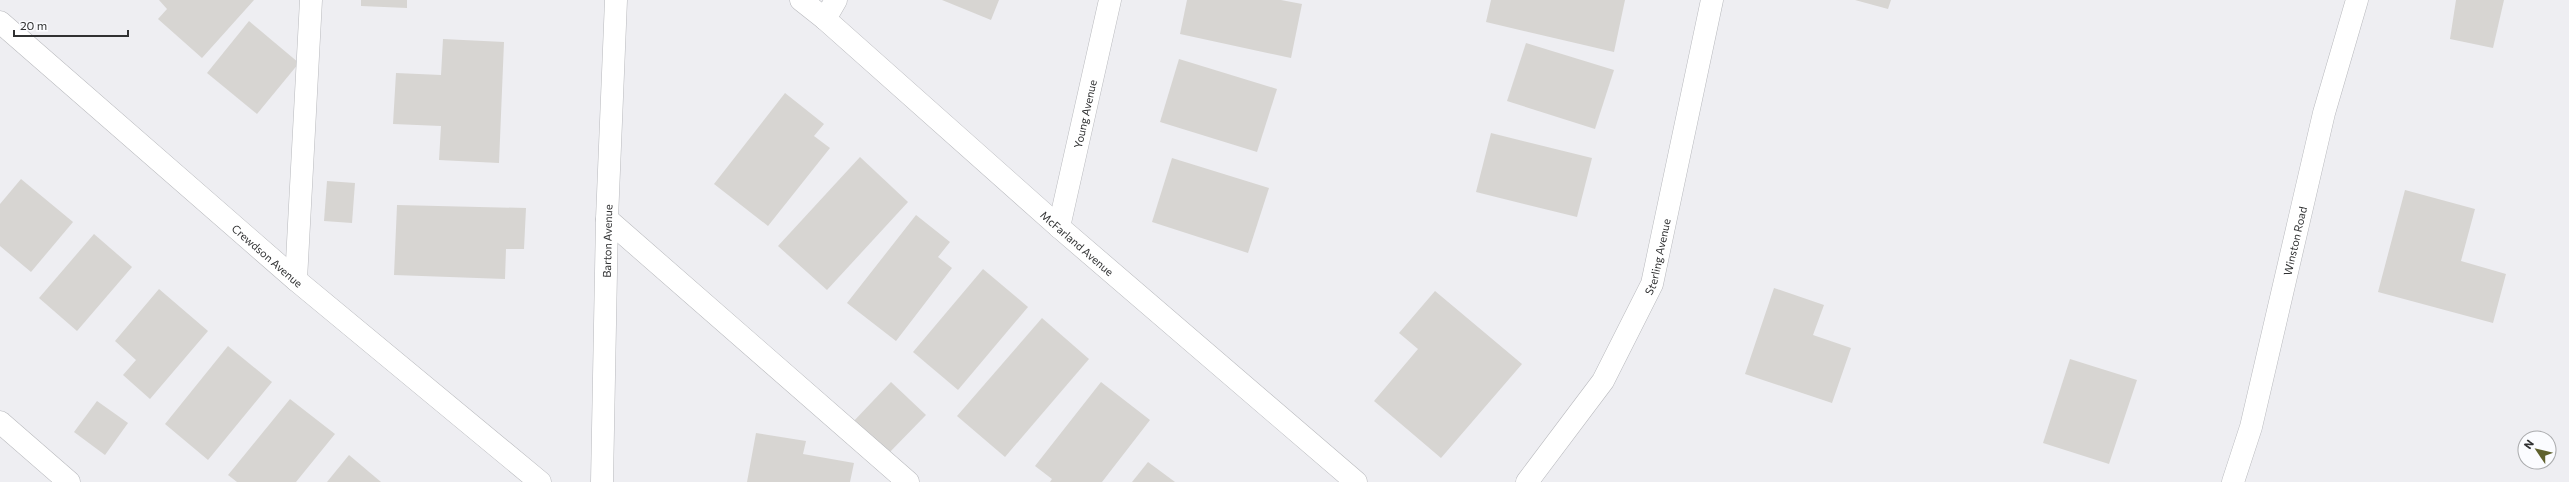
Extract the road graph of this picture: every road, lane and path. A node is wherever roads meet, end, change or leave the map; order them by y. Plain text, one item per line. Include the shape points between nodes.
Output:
1 (311, 0) edge
2 (616, 0) edge
3 (801, 0) edge
4 (836, 0) edge
5 (1110, 0) edge
6 (1712, 0) edge
7 (2357, 0) edge
8 (825, 19) junction
9 (0, 22) edge
10 (607, 219) junction
11 (1058, 227) junction
12 (296, 280) junction
13 (0, 422) edge
14 (68, 482) edge
15 (540, 482) edge
16 (602, 482) edge
17 (908, 482) edge
18 (1356, 482) edge
19 (1527, 482) edge
20 (2233, 482) edge

1 - 12 street
2 - 10 street, Barton Avenue
3 - 8 street, McFarland Avenue
4 - 8 street
5 - 11 street, Young Avenue
6 - 19 street, Sterling Avenue via 1652,284 1603,381
7 - 20 street, Winston Road via 2324,113 2251,427
8 - 11 street, McFarland Avenue
9 - 12 street, Crewdson Avenue
10 - 16 street, Barton Avenue
10 - 17 street
11 - 18 street, McFarland Avenue
12 - 15 street, Crewdson Avenue
13 - 14 street

